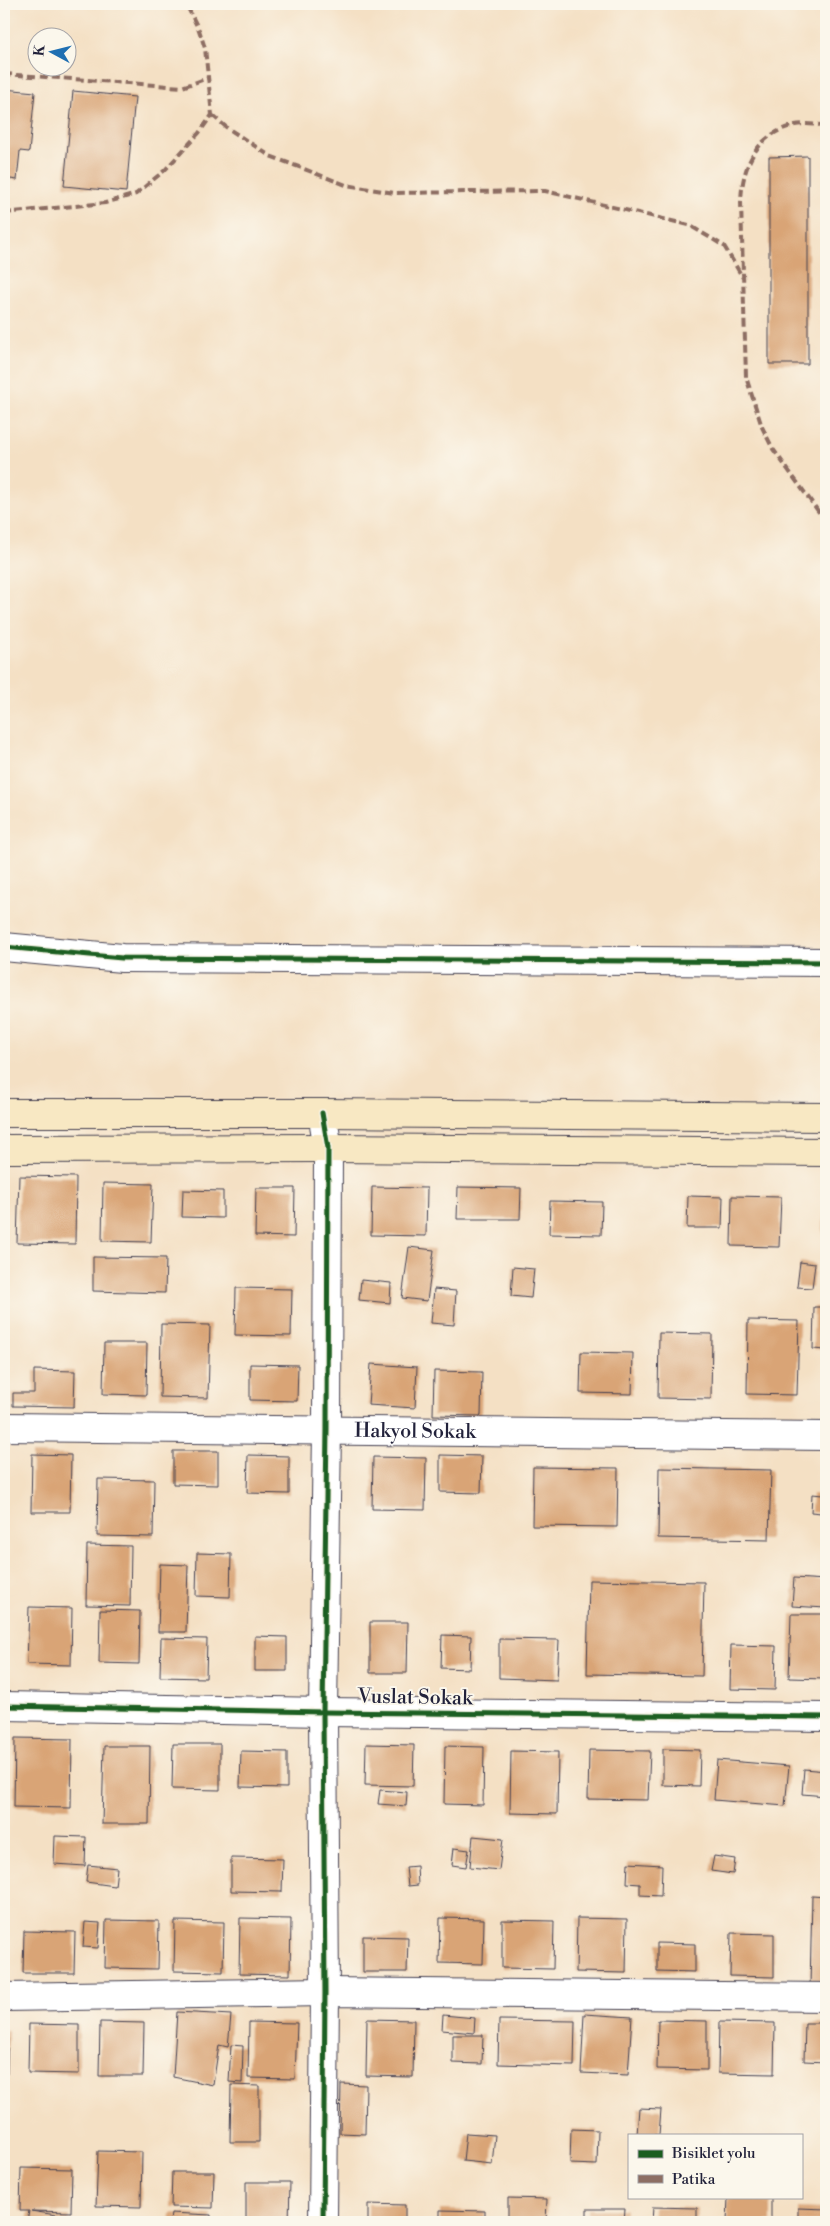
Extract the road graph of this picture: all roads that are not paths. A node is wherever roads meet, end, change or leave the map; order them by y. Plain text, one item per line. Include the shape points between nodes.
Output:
1 (4, 947) edge
2 (826, 962) edge
3 (4, 1113) edge
4 (322, 1113) junction
5 (826, 1117) edge
6 (328, 1148) junction
7 (4, 1149) edge
8 (826, 1152) edge
9 (4, 1427) edge
10 (327, 1429) junction
11 (826, 1436) edge
12 (4, 1706) edge
13 (323, 1712) junction
14 (826, 1717) edge
15 (325, 1992) junction
16 (4, 1997) edge
17 (826, 1997) edge
18 (323, 2222) edge

1 - 2 street via 122,958
3 - 4 main road
4 - 5 main road
4 - 6 street
6 - 7 main road
6 - 8 main road
6 - 10 street
9 - 10 street, Hakyol Sokak
10 - 11 street, Hakyol Sokak
10 - 13 street
12 - 13 street, Vuslat Sokak
13 - 14 street, Vuslat Sokak
13 - 15 street
15 - 16 street
15 - 17 street
15 - 18 street

